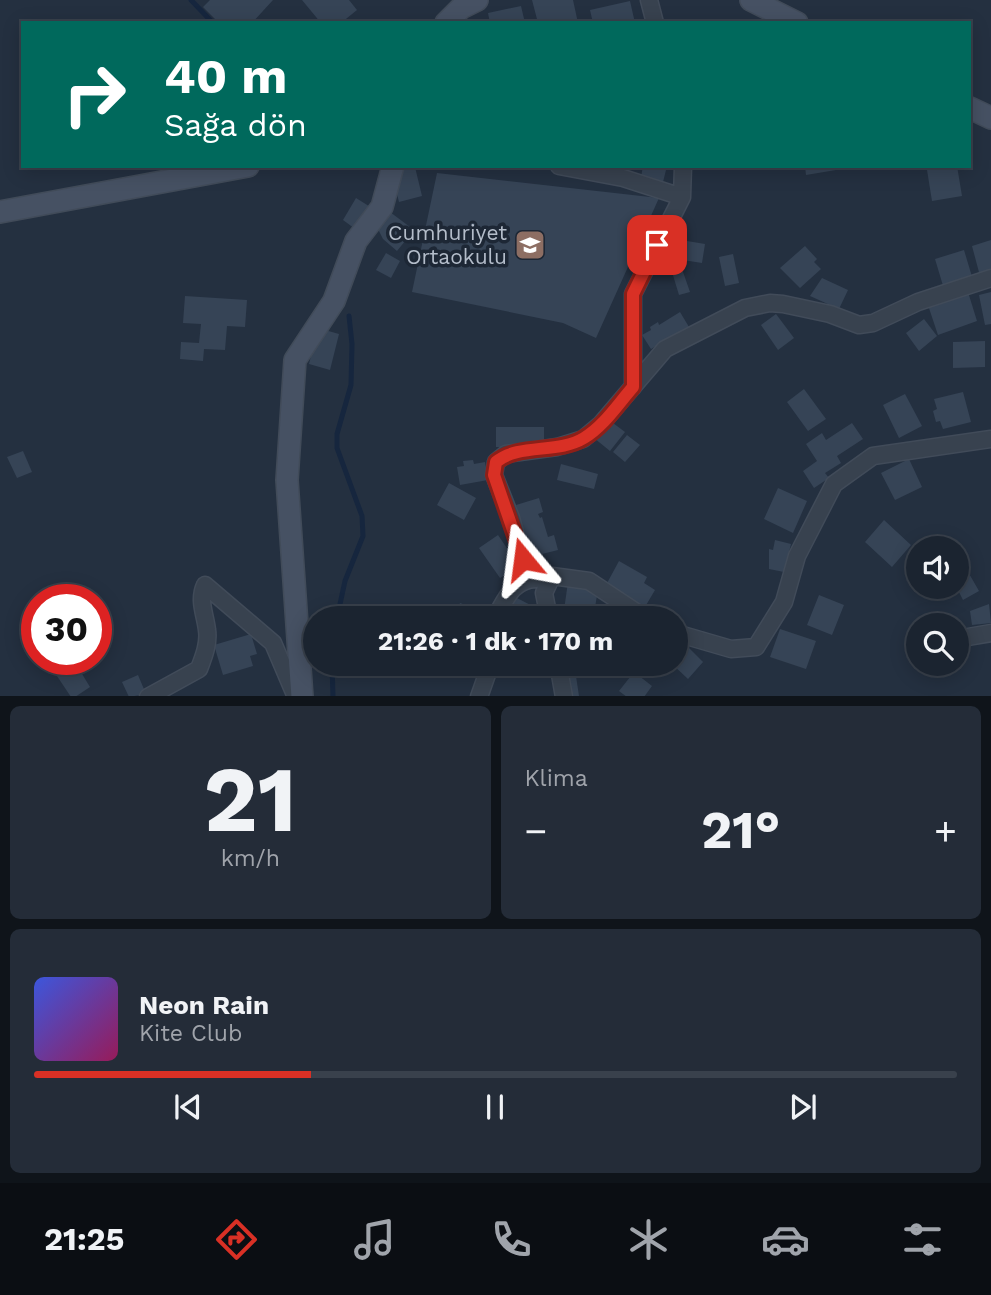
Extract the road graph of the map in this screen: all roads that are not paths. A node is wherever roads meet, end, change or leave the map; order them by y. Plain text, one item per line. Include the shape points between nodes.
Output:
1 (649, 0) edge
2 (751, 0) edge
3 (655, 21) edge
4 (793, 21) edge
5 (971, 108) edge
6 (991, 118) edge
7 (237, 168) edge
8 (392, 168) edge
9 (570, 168) edge
10 (682, 168) edge
11 (682, 197) junction
12 (0, 212) edge
13 (991, 278) edge
14 (633, 387) junction
15 (990, 440) edge
16 (552, 576) junction
17 (528, 579) junction
18 (502, 606) edge
19 (547, 606) edge
20 (627, 606) edge
21 (991, 633) edge
22 (688, 636) edge
23 (969, 637) edge
24 (486, 676) edge
25 (560, 676) edge
26 (148, 696) edge
27 (296, 696) edge
28 (302, 696) edge
29 (479, 696) edge
30 (564, 696) edge

1 - 3 street
2 - 4 street
5 - 6 street
7 - 12 street
8 - 28 street via 382,207 356,241 334,301 295,360 287,480
9 - 11 street via 623,178
10 - 11 street
11 - 14 street via 633,294
13 - 14 street via 859,325 783,304 745,308 665,349
14 - 17 street via 583,439 506,454 496,462 494,475
15 - 22 street via 873,456 834,484 796,556 784,602 756,647 731,649
16 - 17 street
16 - 19 street via 544,593
16 - 20 street via 589,581
17 - 18 street via 513,587
21 - 23 street
24 - 29 street
25 - 30 street
26 - 27 street via 199,669 208,631 201,593 205,585 273,643

